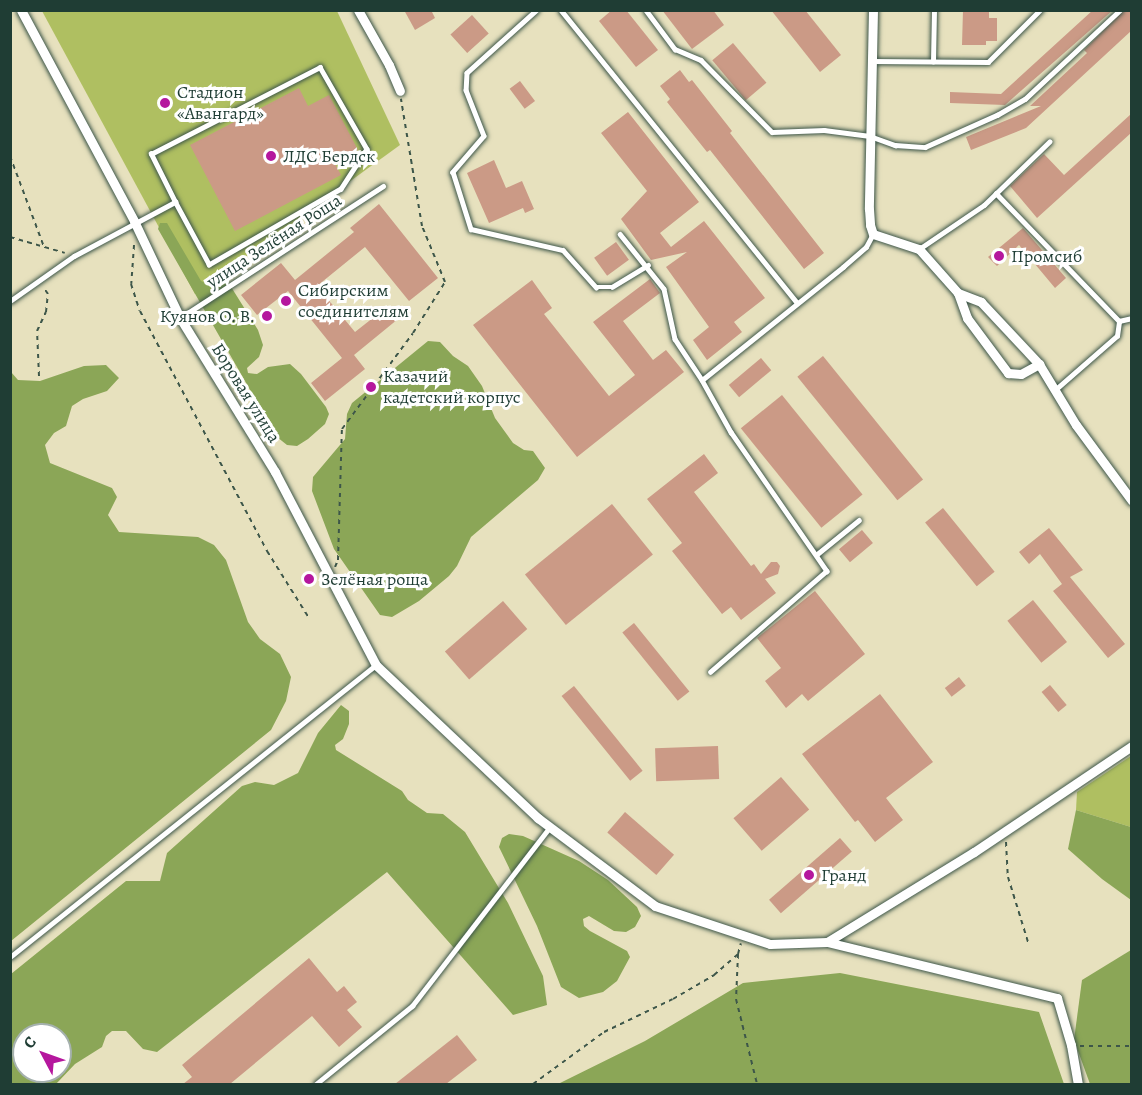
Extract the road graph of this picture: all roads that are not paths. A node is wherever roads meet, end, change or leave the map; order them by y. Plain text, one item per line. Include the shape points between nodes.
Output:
1 (21, 10) edge
2 (358, 10) edge
3 (537, 10) edge
4 (561, 10) edge
5 (646, 10) edge
6 (873, 10) edge
7 (934, 10) edge
8 (1040, 10) edge
9 (1120, 10) edge
10 (872, 61) junction
11 (933, 62) junction
12 (400, 91) road end
13 (870, 136) junction
14 (1049, 142) dead end
15 (382, 186) dead end
16 (996, 193) junction
17 (175, 202) junction
18 (134, 221) junction
19 (620, 234) dead end
20 (873, 234) junction
21 (919, 249) junction
22 (648, 265) junction
23 (958, 293) junction
24 (10, 301) edge
25 (797, 302) junction
26 (180, 318) junction
27 (1131, 318) edge
28 (1119, 321) junction
29 (1039, 364) junction
30 (702, 380) junction
31 (1055, 390) junction
32 (1131, 501) edge
33 (859, 520) dead end
34 (816, 555) junction
35 (376, 665) junction
36 (711, 672) dead end
37 (1131, 746) edge
38 (550, 827) junction
39 (827, 942) junction
40 (10, 957) edge
41 (316, 1084) edge
42 (1078, 1084) edge

1 - 18 street, Боровая улица
2 - 12 street
3 - 22 lane via 466,73 466,90 484,136 453,172 471,229 563,250 596,287 612,287
4 - 25 lane
5 - 13 lane via 675,49 701,60 772,132 824,130
6 - 10 street
7 - 11 lane
8 - 11 lane via 988,62
9 - 13 lane via 1025,99 997,115 925,147 895,145
10 - 11 lane
10 - 13 street
13 - 20 street via 869,217
14 - 16 lane
15 - 26 lane, улица Зелёная Роща
16 - 21 lane
16 - 28 lane
17 - 17 lane via 151,154 320,67 367,149 341,189 209,265
17 - 18 lane
18 - 24 lane via 74,256
18 - 26 street, Боровая улица
19 - 22 lane
20 - 21 street
20 - 25 lane via 866,247
21 - 23 street
22 - 30 lane via 664,289 675,339
23 - 29 street via 981,302
23 - 29 street via 967,318 1008,373 1021,374
25 - 30 lane
26 - 35 street, Боровая улица via 275,472
27 - 28 lane
28 - 31 lane via 1117,336
29 - 31 street
30 - 34 lane via 731,432
31 - 32 street
33 - 34 lane
34 - 36 lane via 827,571
35 - 38 street, Боровая улица
35 - 40 lane
37 - 39 street
38 - 39 street, Боровая улица via 655,906 770,944
38 - 41 lane via 412,1006
39 - 42 street via 1057,998

